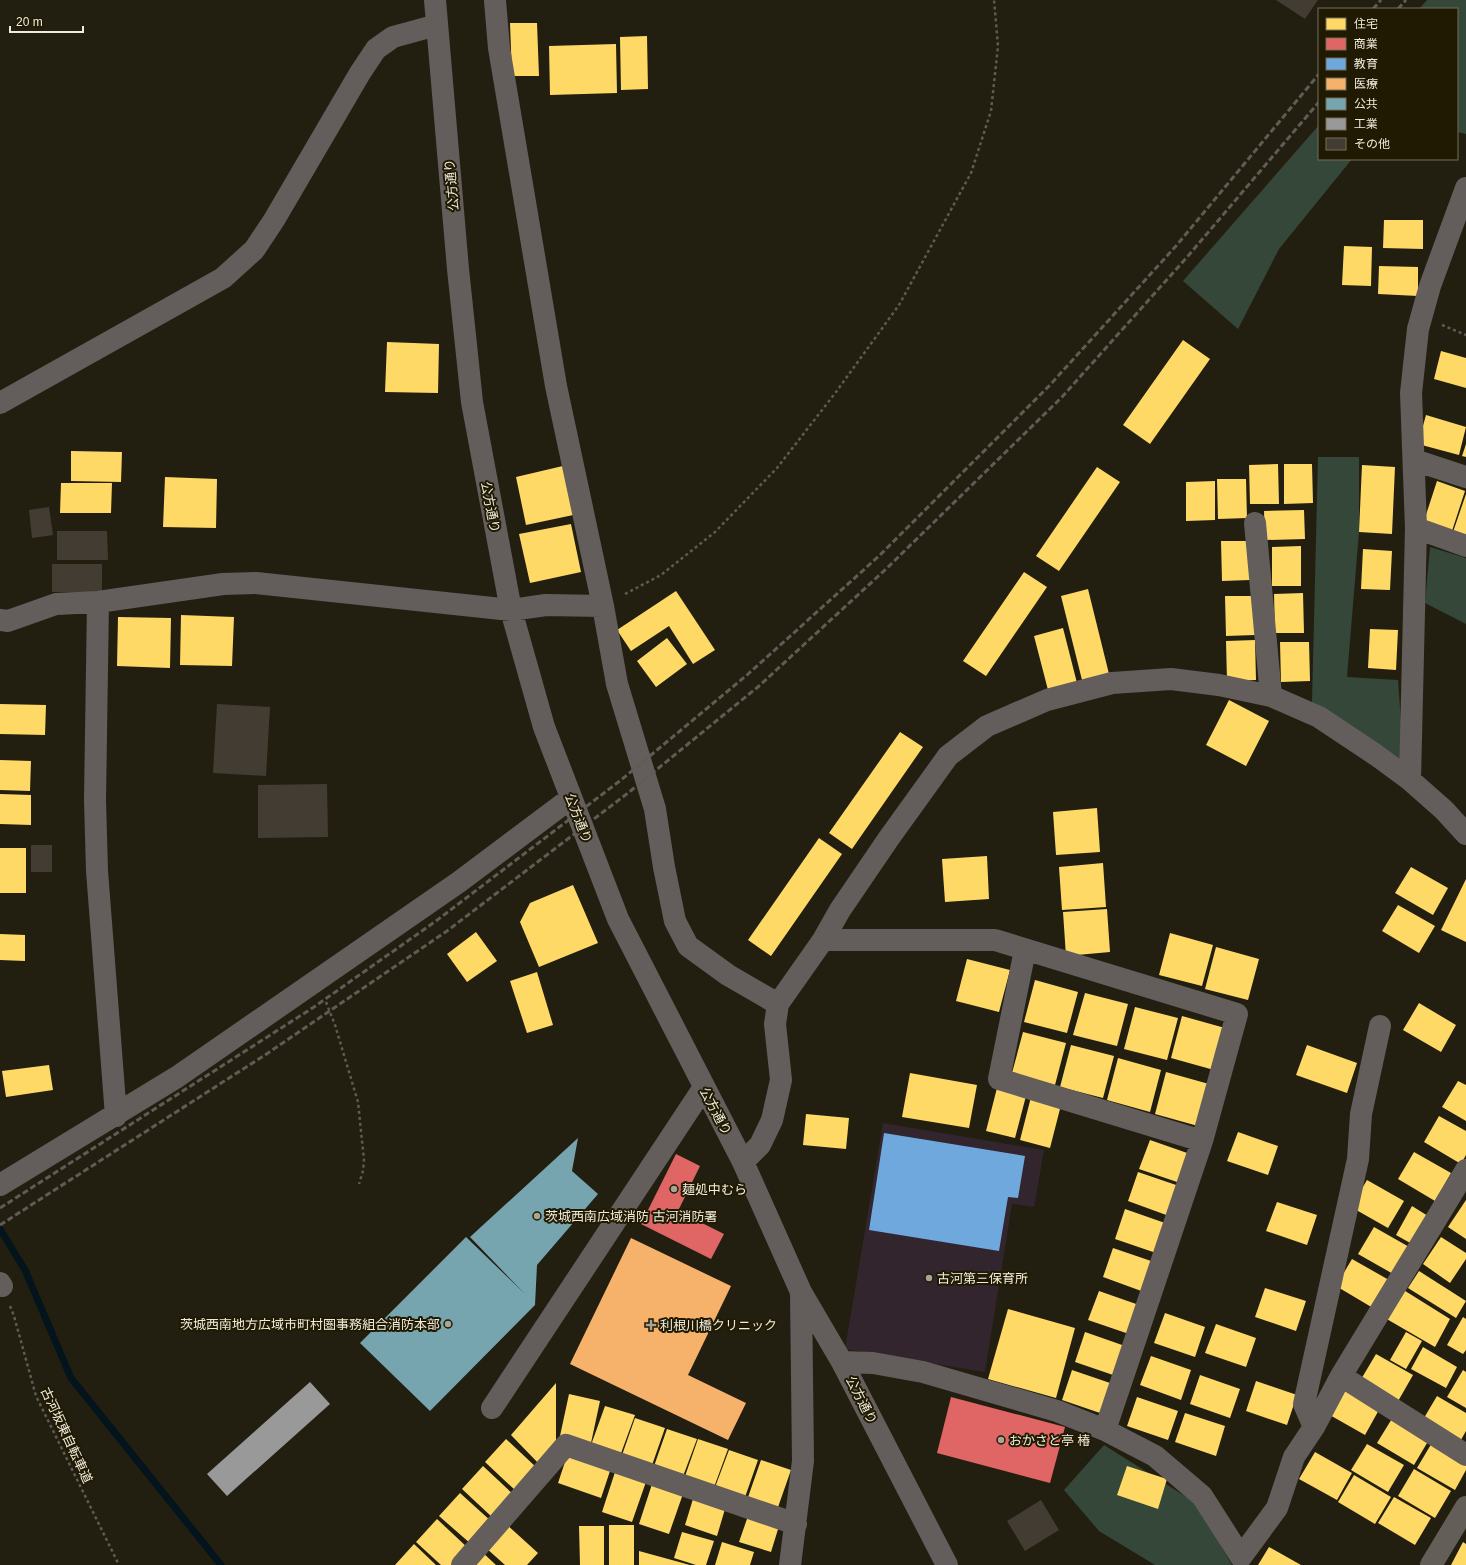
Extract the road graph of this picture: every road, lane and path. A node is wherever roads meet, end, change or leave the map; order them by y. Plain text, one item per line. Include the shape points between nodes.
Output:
1 (435, 0) edge
2 (496, 0) edge
3 (994, 0) edge
4 (438, 25) junction
5 (1466, 188) edge
6 (0, 403) edge
7 (1414, 460) junction
8 (1466, 476) edge
9 (1255, 523) dead end
10 (1416, 528) junction
11 (1466, 546) edge
12 (98, 602) junction
13 (603, 606) junction
14 (511, 610) junction
15 (0, 620) edge
16 (1271, 696) junction
17 (1410, 780) junction
18 (571, 798) junction
19 (1466, 834) edge
20 (823, 940) junction
21 (1025, 950) junction
22 (317, 982) junction
23 (778, 1004) junction
24 (1380, 1026) dead end
25 (704, 1087) junction
26 (116, 1116) junction
27 (1202, 1141) junction
28 (743, 1162) junction
29 (1466, 1170) edge
30 (359, 1184) dead end
31 (0, 1185) edge
32 (1, 1284) edge
33 (801, 1292) junction
34 (842, 1362) junction
35 (1341, 1376) junction
36 (492, 1408) dead end
37 (1314, 1427) junction
38 (1105, 1430) junction
39 (1466, 1455) edge
40 (1466, 1507) edge
41 (796, 1524) junction
42 (119, 1565) edge
43 (462, 1565) edge
44 (790, 1565) edge
45 (947, 1565) edge
46 (1431, 1565) edge

1 - 4 street, 公方通り
2 - 13 street via 498,48 555,378
3 - 13 path via 998,46 991,111 971,173 899,305 777,468 715,532 661,574
4 - 6 street via 393,37 376,49 274,220 254,250 224,278
4 - 14 street, 公方通り via 472,402
5 - 7 street via 1430,286 1418,329 1411,393
7 - 8 street
7 - 10 street
9 - 16 street
10 - 11 street
10 - 17 street
12 - 14 street via 222,584 256,583
12 - 15 street via 56,604 8,621
12 - 26 street via 95,800 97,871
13 - 14 street via 546,605
13 - 23 street via 617,684 655,809 675,921 688,946 728,975
14 - 18 street, 公方通り via 544,727
16 - 17 street via 1319,717
16 - 20 street via 1219,685 1171,679 1112,683 1047,700 986,726 948,756 840,910
17 - 19 street via 1444,810
18 - 22 street via 460,882
18 - 25 street, 公方通り via 618,919
20 - 21 street via 995,940
20 - 23 street
21 - 27 street via 999,1079
21 - 27 street via 1237,1014
22 - 26 street
22 - 30 path via 335,1025 358,1102 364,1160
23 - 28 street via 774,1024 781,1080 772,1120 760,1146
24 - 37 street via 1361,1114 1358,1159 1304,1404
25 - 28 street, 公方通り
25 - 36 street
26 - 31 street
27 - 38 street
28 - 33 street, 公方通り
29 - 35 street
32 - 42 path, 古河坂東自転車道 via 14,1316 36,1396
33 - 34 street, 公方通り
33 - 41 street via 803,1461
34 - 38 street via 873,1363 922,1372 1057,1411
34 - 45 street, 公方通り
35 - 37 street
35 - 39 street
37 - 38 street via 1294,1458 1277,1508 1240,1557 1202,1496 1155,1456
40 - 46 main road
41 - 43 street via 566,1445
41 - 44 street

